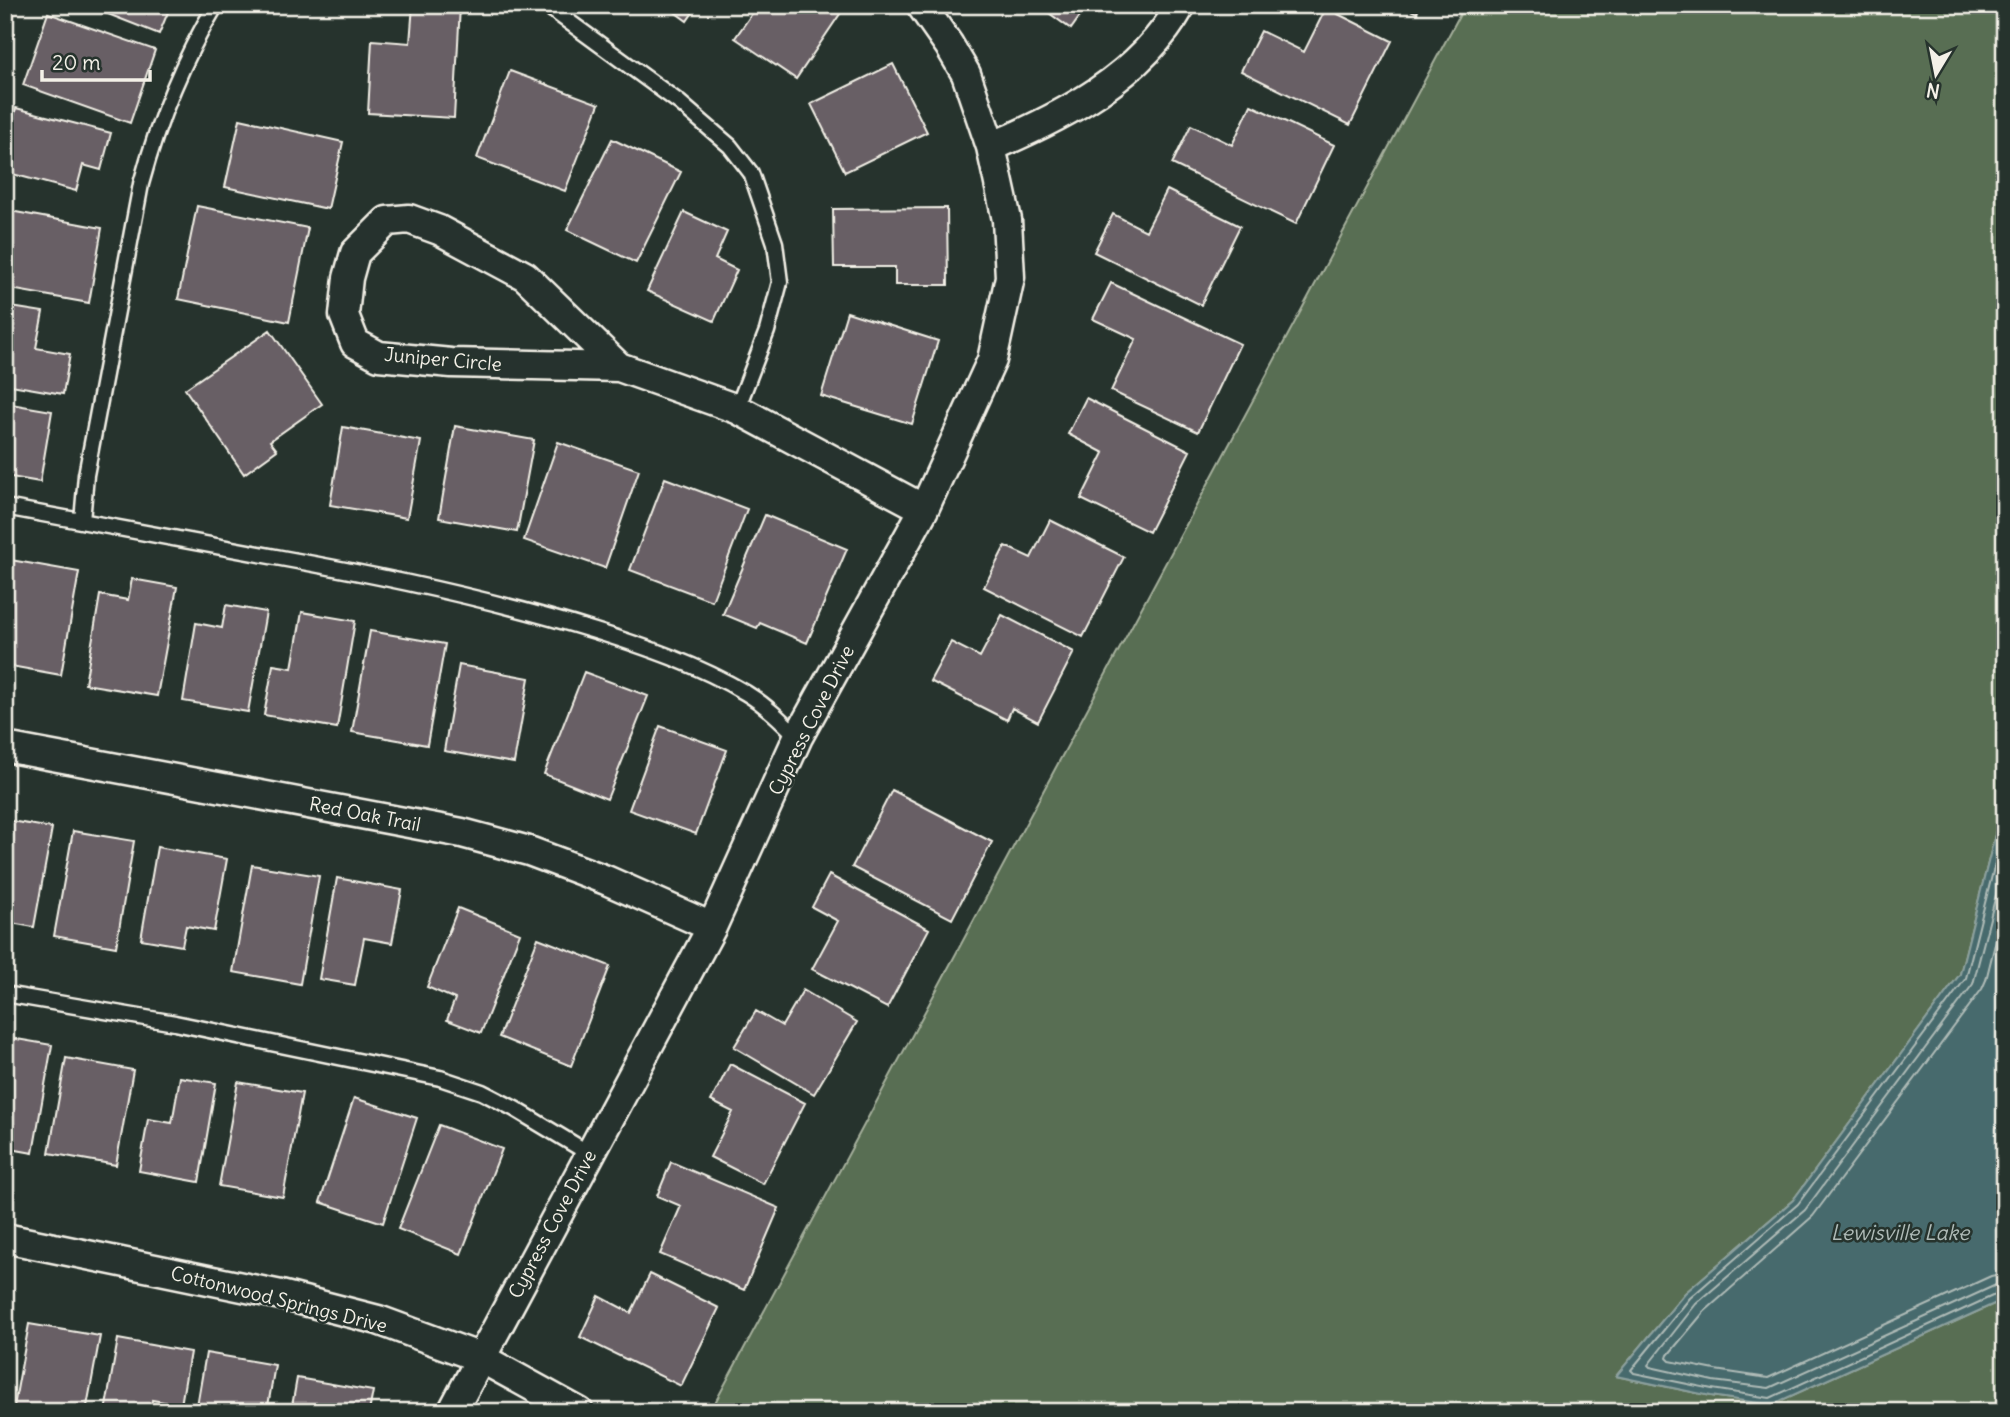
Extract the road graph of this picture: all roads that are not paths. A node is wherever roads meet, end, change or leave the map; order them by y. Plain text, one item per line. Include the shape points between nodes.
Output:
1 (216, 5) edge
2 (546, 5) edge
3 (921, 5) edge
4 (1181, 5) edge
5 (991, 148) junction
6 (619, 367) junction
7 (737, 409) junction
8 (5, 507) edge
9 (924, 509) junction
10 (82, 521) junction
11 (798, 737) junction
12 (5, 747) edge
13 (712, 927) junction
14 (5, 994) edge
15 (590, 1154) junction
16 (5, 1238) edge
17 (481, 1358) junction
18 (452, 1412) edge
19 (579, 1412) edge

1 - 10 lane via 166,104 141,184 86,475
2 - 7 lane via 680,103 730,146 751,173 775,243 780,282
3 - 5 street, Cypress Cove Drive via 966,74
4 - 5 street via 1133,65 1089,99
5 - 9 street, Cypress Cove Drive via 1007,220 1010,277 992,360
6 - 6 street, Juniper Circle via 451,363 379,356 355,343 344,315 355,253 387,221 409,219 439,230 525,276
6 - 7 street, Juniper Circle
7 - 9 street, Juniper Circle
8 - 10 lane
9 - 11 street, Cypress Cove Drive
10 - 11 lane via 332,567 548,617 689,664 745,692
11 - 13 street, Cypress Cove Drive
12 - 13 street, Red Oak Trail via 462,833 529,851
13 - 15 street, Cypress Cove Drive
14 - 15 lane via 440,1077 482,1092
15 - 17 street, Cypress Cove Drive
16 - 17 street, Cottonwood Springs Drive via 281,1295 378,1320
17 - 18 street, Cypress Cove Drive
17 - 19 street, Cottonwood Springs Drive

